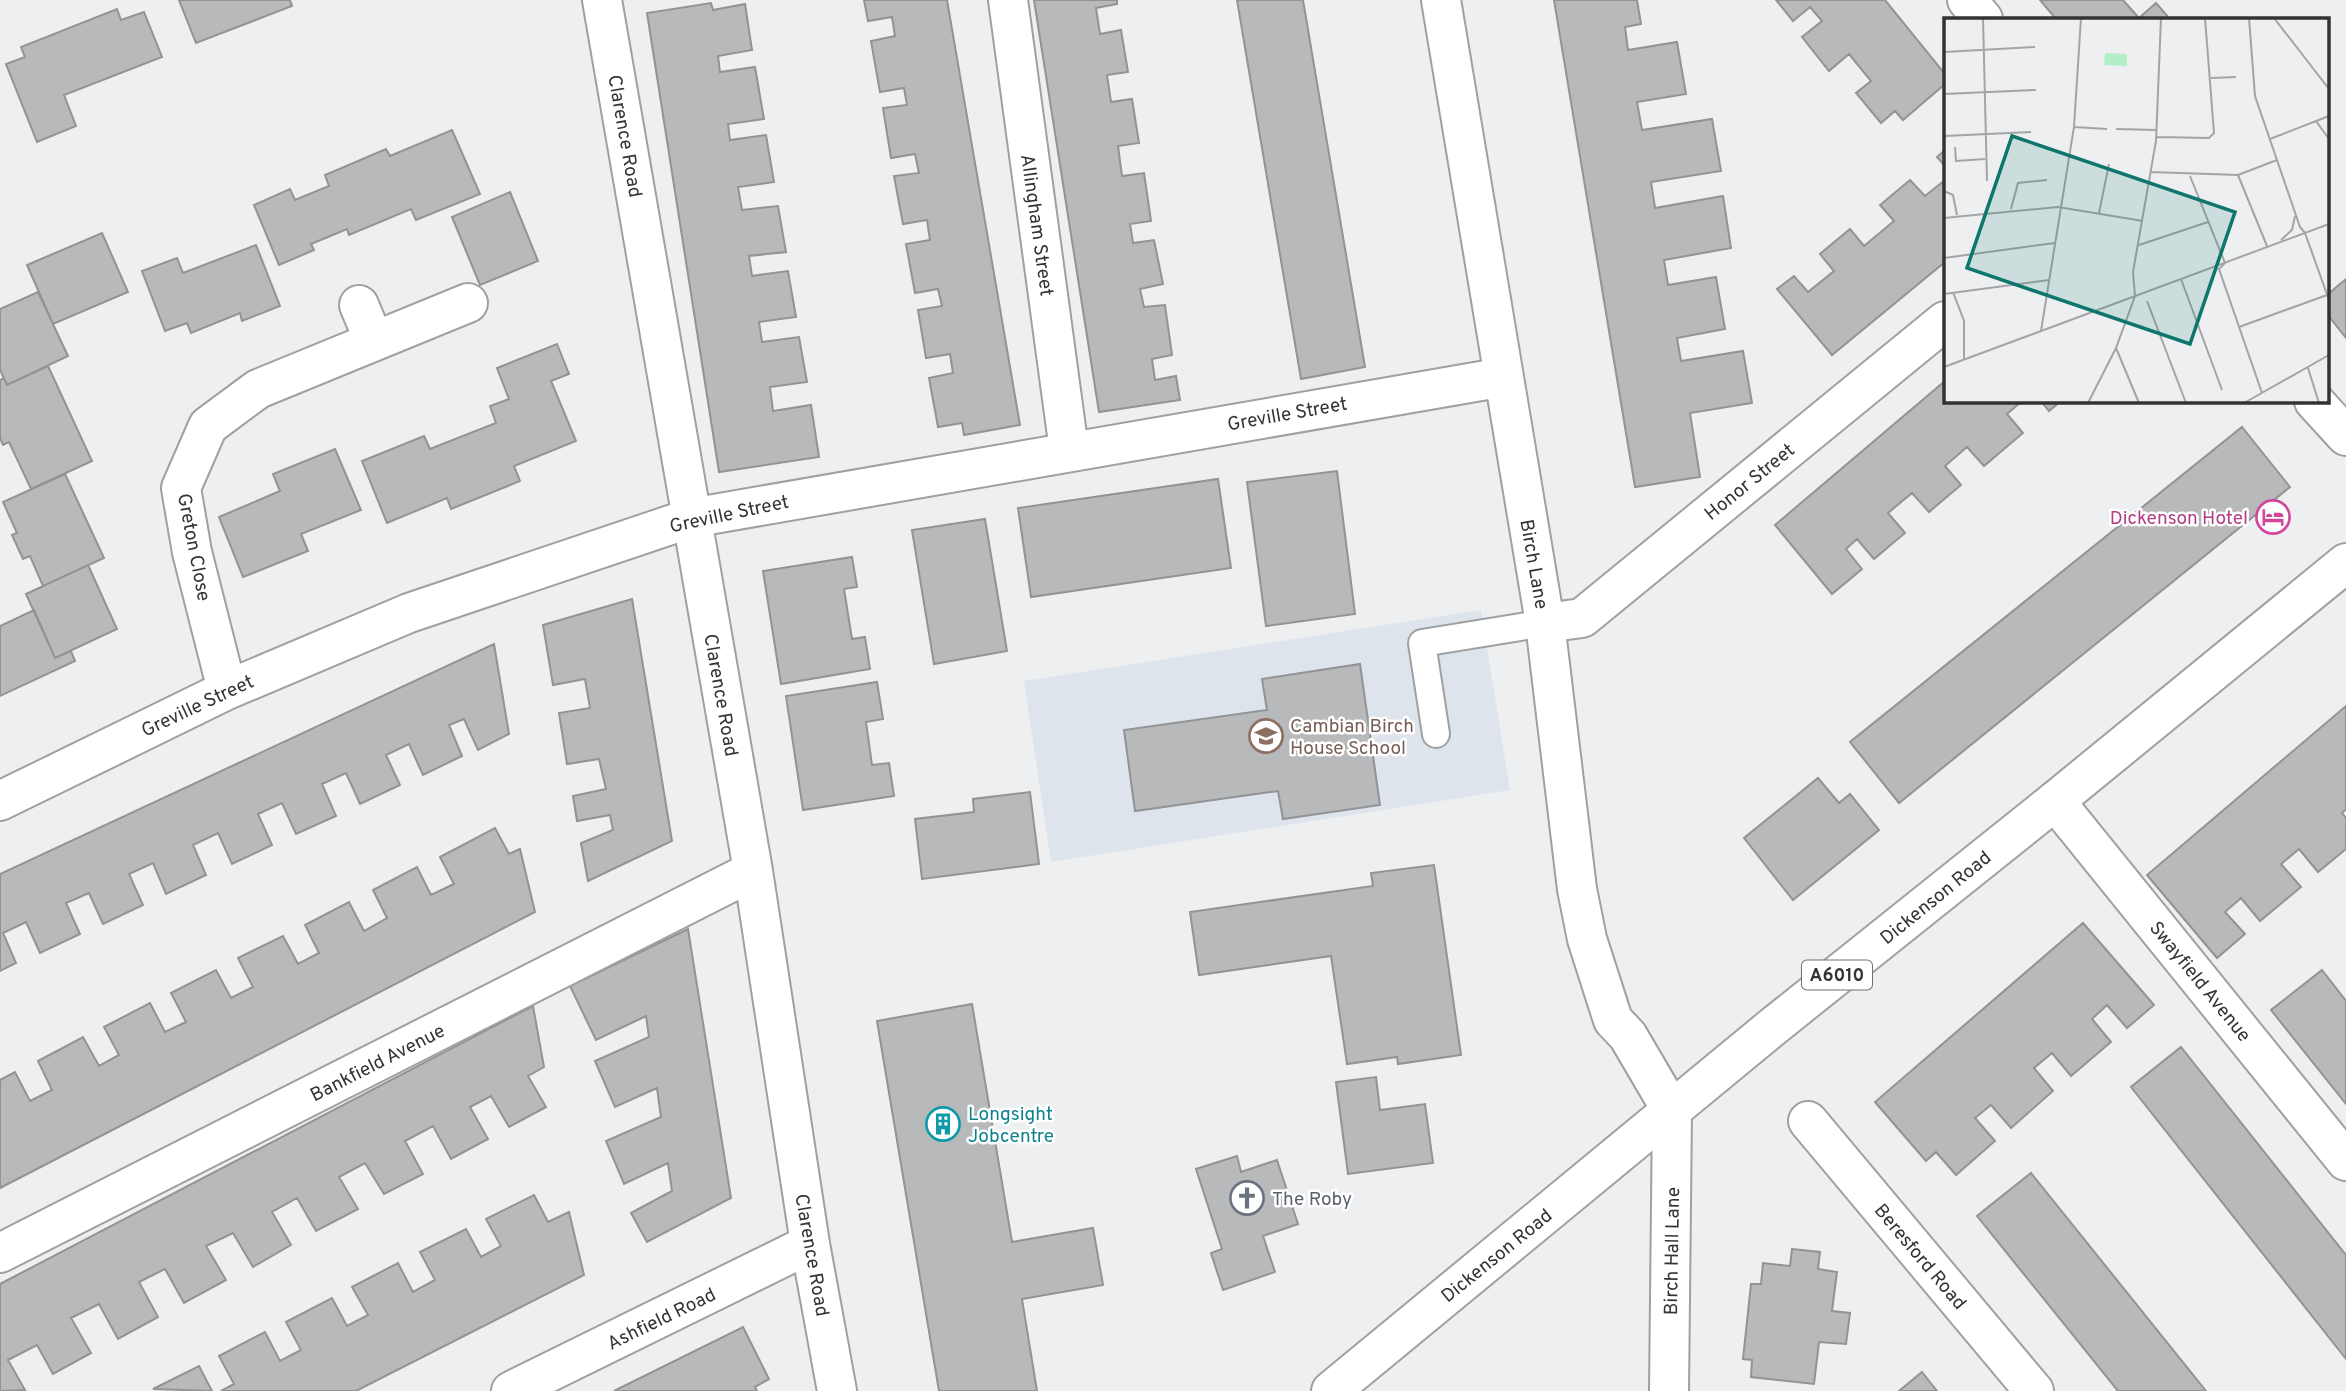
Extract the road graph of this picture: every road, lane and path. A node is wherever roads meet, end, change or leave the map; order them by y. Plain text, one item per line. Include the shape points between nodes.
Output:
1 (602, 0) edge
2 (1008, 0) edge
3 (1441, 0) edge
4 (1967, 0) edge
5 (1982, 18) edge
6 (468, 303) dead end
7 (359, 305) dead end
8 (1944, 322) edge
9 (374, 341) junction
10 (1504, 377) junction
11 (2315, 402) edge
12 (2346, 436) edge
13 (1069, 450) junction
14 (691, 518) junction
15 (2346, 564) edge
16 (1545, 623) junction
17 (227, 690) junction
18 (1436, 734) dead end
19 (0, 801) edge
20 (2055, 801) junction
21 (753, 871) junction
22 (1672, 1111) junction
23 (1808, 1121) dead end
24 (2346, 1161) edge
25 (810, 1244) junction
26 (0, 1253) edge
27 (511, 1391) edge
28 (837, 1391) edge
29 (1331, 1391) edge
30 (1669, 1391) edge
31 (2034, 1391) edge

1 - 14 main road, Clarence Road
2 - 13 main road, Allingham Street
3 - 10 main road, Birch Lane
4 - 5 main road
6 - 9 main road, Greton Close
7 - 9 main road
8 - 16 main road, Honor Street via 1582,618
9 - 17 main road, Greton Close via 258,389 208,426 181,488
10 - 13 main road, Greville Street
10 - 16 main road, Birch Lane
11 - 12 main road
13 - 14 main road, Greville Street
14 - 17 main road, Greville Street via 409,613
14 - 21 main road, Clarence Road
15 - 20 main road, Dickenson Road / A6010
16 - 18 lane via 1422,643
16 - 22 main road, Birch Lane via 1587,939 1613,1020 1628,1036
17 - 19 main road, Greville Street
20 - 22 main road, Dickenson Road / A6010
20 - 24 main road, Swayfield Avenue
21 - 25 main road, Clarence Road
21 - 26 main road, Bankfield Avenue
22 - 29 main road, Dickenson Road / A6010
22 - 30 main road, Birch Hall Lane
23 - 31 main road, Beresford Road
25 - 27 main road, Ashfield Road
25 - 28 main road, Clarence Road

